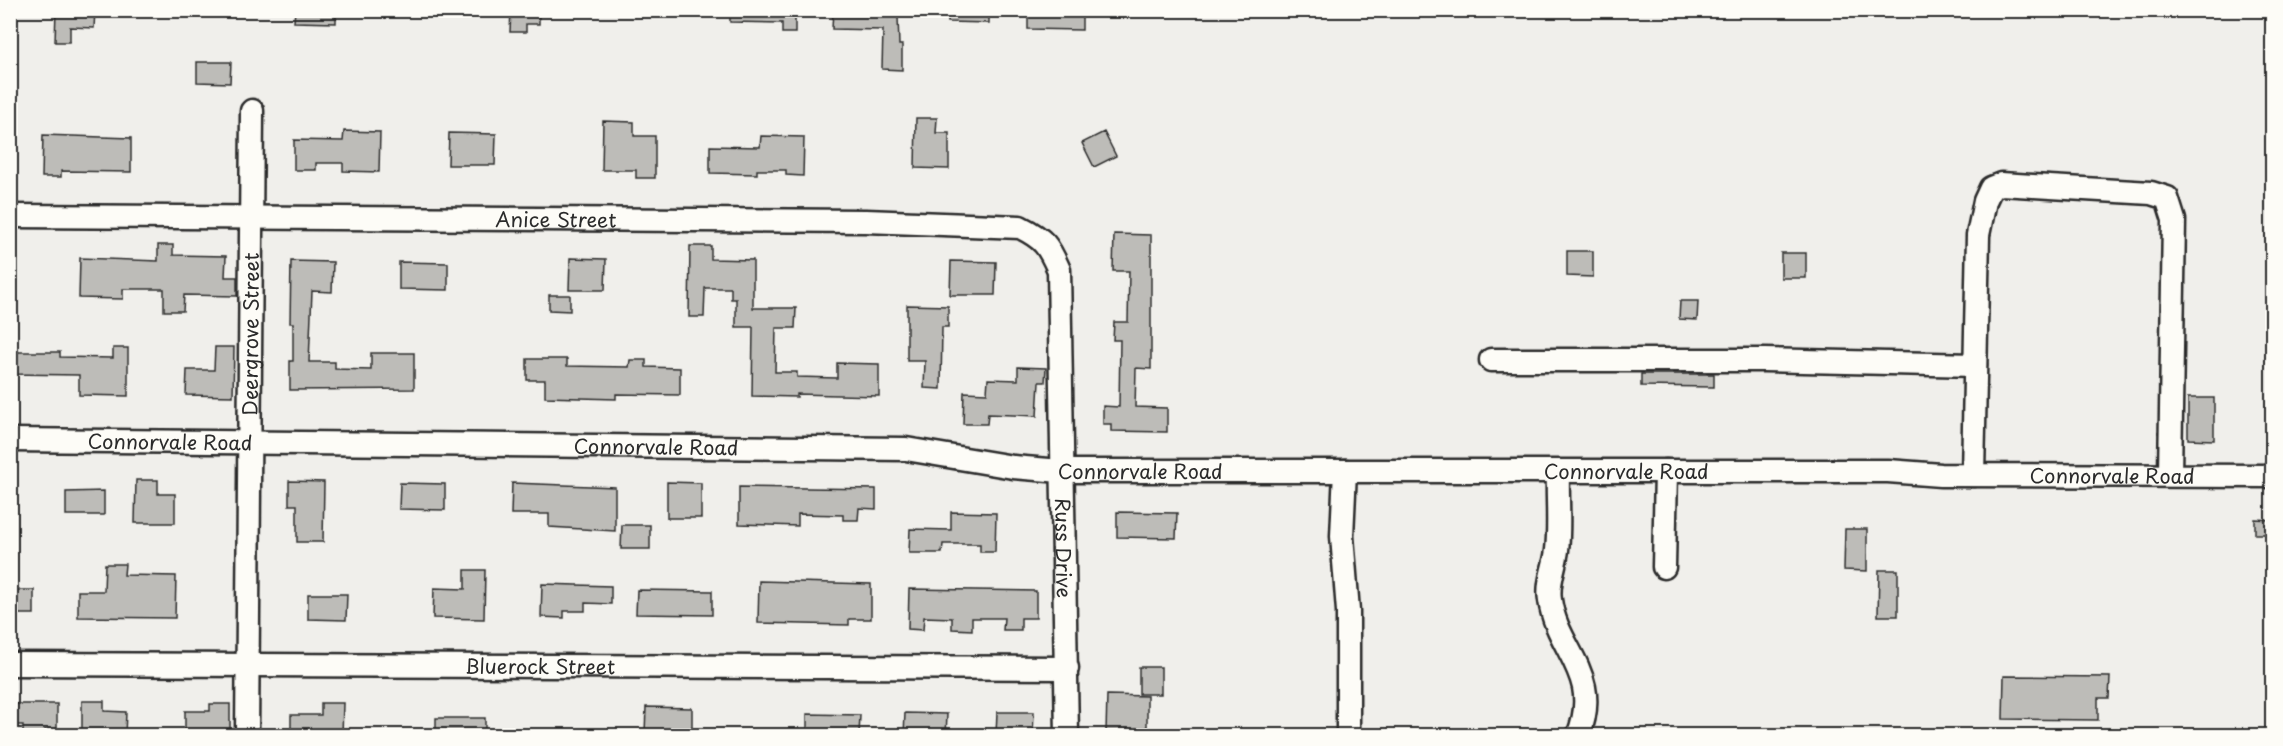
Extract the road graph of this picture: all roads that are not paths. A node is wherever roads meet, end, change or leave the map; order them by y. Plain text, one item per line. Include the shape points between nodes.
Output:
1 (252, 111) dead end
2 (10, 216) edge
3 (251, 217) junction
4 (1059, 290) joint
5 (1491, 360) dead end
6 (1975, 365) junction
7 (10, 440) edge
8 (250, 441) junction
9 (1061, 471) junction
10 (1345, 471) junction
11 (1666, 471) junction
12 (1558, 472) junction
13 (2170, 474) junction
14 (1974, 475) junction
15 (2272, 476) edge
16 (1664, 567) dead end
17 (10, 664) edge
18 (249, 665) junction
19 (1068, 668) junction
20 (248, 735) edge
21 (1067, 735) edge
22 (1348, 735) edge
23 (1578, 735) edge

1 - 3 street, Deergrove Street
2 - 3 street, Anice Street
3 - 4 street, Anice Street via 866,221 1020,227 1049,247 1059,270
3 - 8 street, Deergrove Street
4 - 9 street, Russ Drive
5 - 6 street
6 - 13 street via 1978,235 1990,188 2001,184 2167,198 2174,220
6 - 14 street
7 - 8 street, Connorvale Road
8 - 9 street, Connorvale Road via 906,449
8 - 18 street, Deergrove Street
9 - 10 street, Connorvale Road
9 - 19 street, Russ Drive
10 - 12 street, Connorvale Road
10 - 22 street via 1342,536 1348,612
11 - 12 street, Connorvale Road
11 - 14 street, Connorvale Road
11 - 16 street
12 - 23 street via 1557,550 1550,576 1550,601 1579,666 1585,718
13 - 14 street, Connorvale Road
13 - 15 street, Connorvale Road
17 - 18 street, Bluerock Street
18 - 19 street, Bluerock Street
18 - 20 street, Deergrove Street
19 - 21 street, Russ Drive

